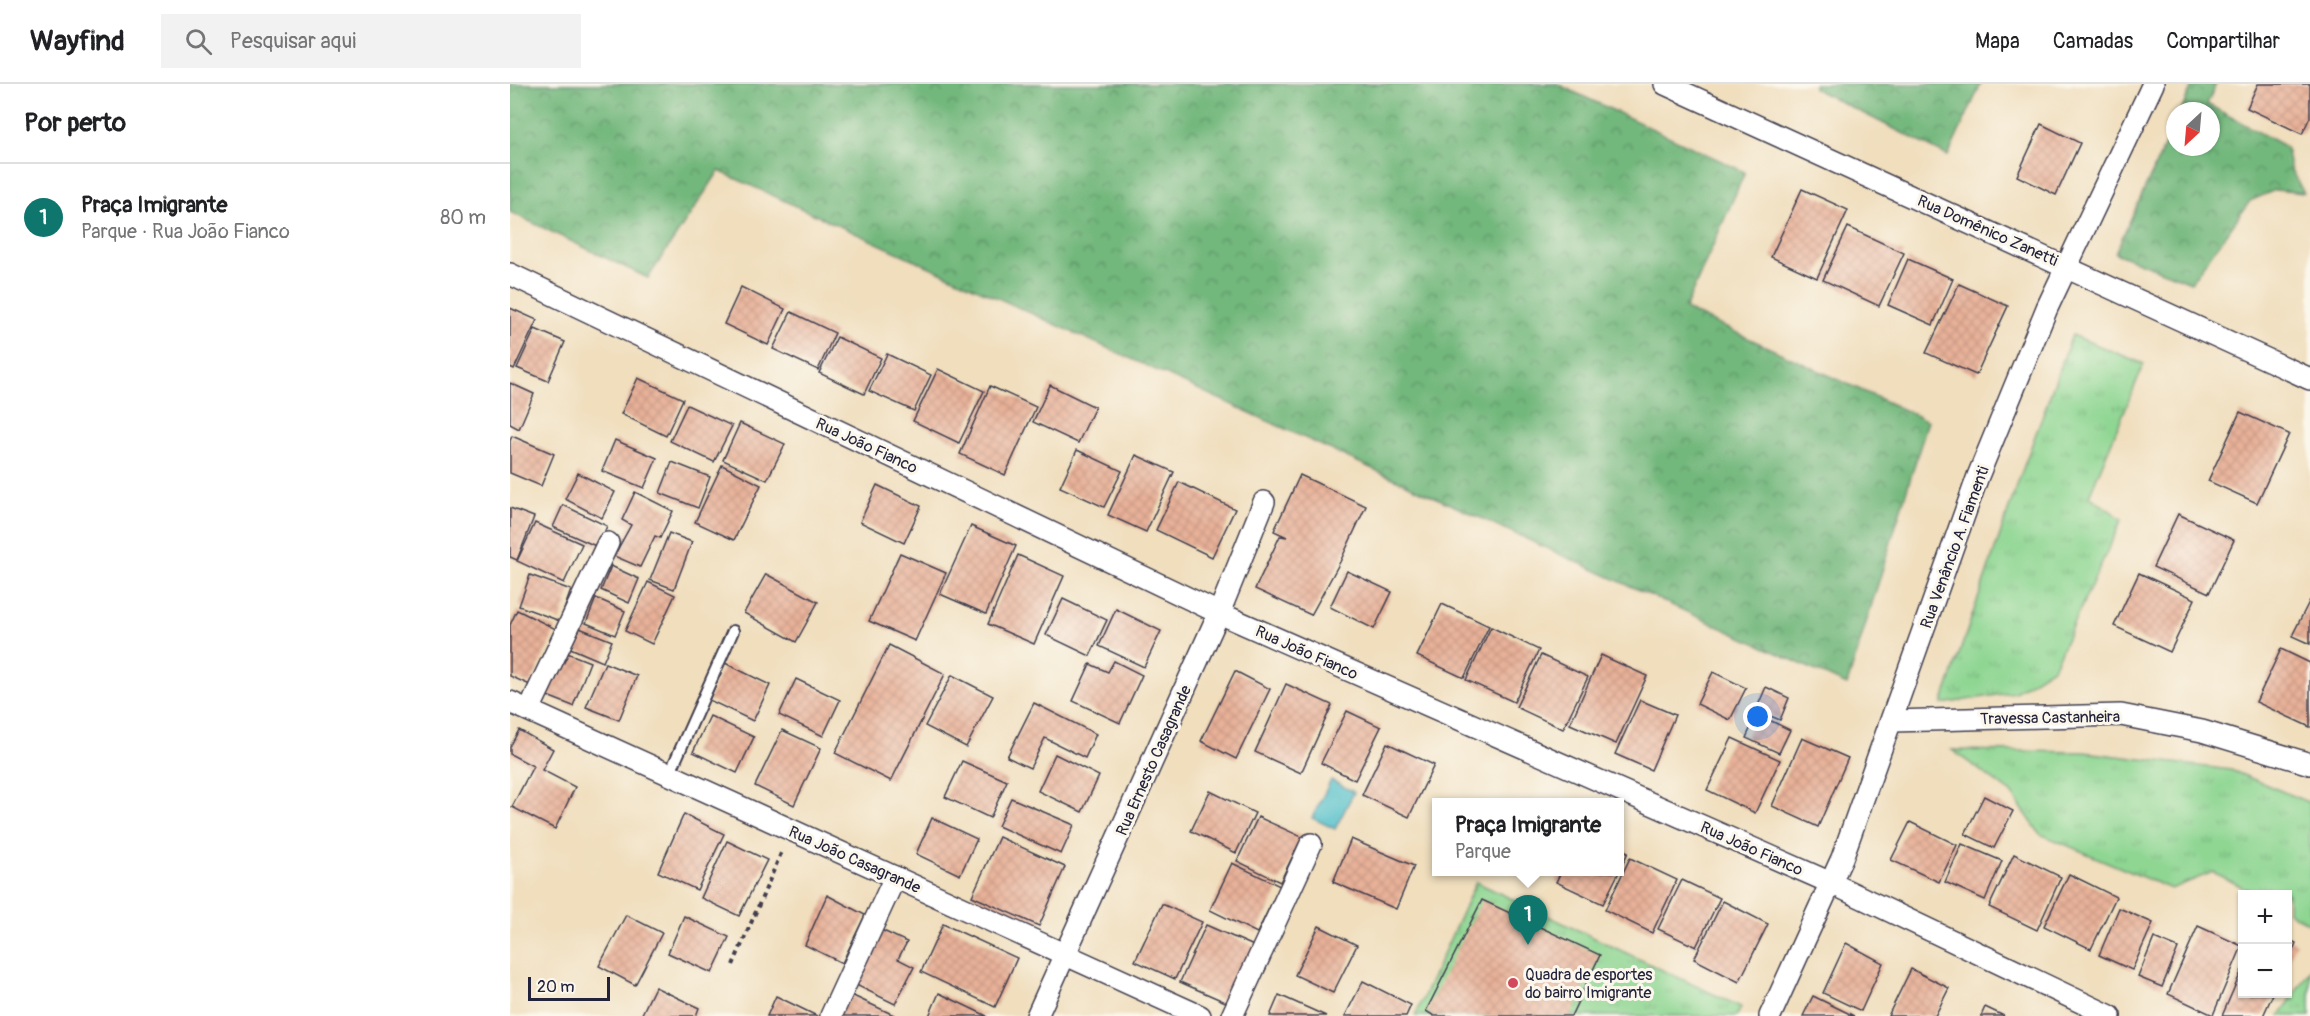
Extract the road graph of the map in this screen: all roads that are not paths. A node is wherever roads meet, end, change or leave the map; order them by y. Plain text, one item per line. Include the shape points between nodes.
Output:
1 (1665, 84) edge
2 (2153, 84) edge
3 (2067, 266) junction
4 (510, 274) edge
5 (2310, 378) edge
6 (1264, 502) dead end
7 (608, 543) dead end
8 (1219, 613) junction
9 (733, 631) dead end
10 (520, 706) edge
11 (1892, 721) junction
12 (2310, 764) edge
13 (669, 775) junction
14 (1311, 844) dead end
15 (894, 877) junction
16 (1831, 883) junction
17 (1066, 955) junction
18 (831, 1016) edge
19 (1037, 1016) edge
20 (1200, 1016) edge
21 (1232, 1016) edge
22 (1770, 1016) edge
23 (2110, 1016) edge

1 - 3 street, Rua Domênico Zanetti
2 - 3 street, Rua Venâncio A. Fiamenti
3 - 5 street, Rua Domênico Zanetti
3 - 11 street, Rua Venâncio A. Fiamenti via 1978,476
4 - 8 street, Rua João Fianco
6 - 8 street, Rua Ernesto Casagrande
7 - 10 street
8 - 16 street, Rua João Fianco
8 - 17 street, Rua Ernesto Casagrande
9 - 13 lane
10 - 13 street, Rua João Casagrande
11 - 12 street, Travessa Castanheira via 2121,715 2202,731
11 - 16 street, Rua Venâncio A. Fiamenti
13 - 15 street, Rua João Casagrande
14 - 21 street
15 - 17 street, Rua João Casagrande
15 - 18 street
16 - 22 street, Rua Venâncio A. Fiamenti
16 - 23 street, Rua João Fianco
17 - 19 street, Rua Ernesto Casagrande
17 - 20 street, Rua João Casagrande

